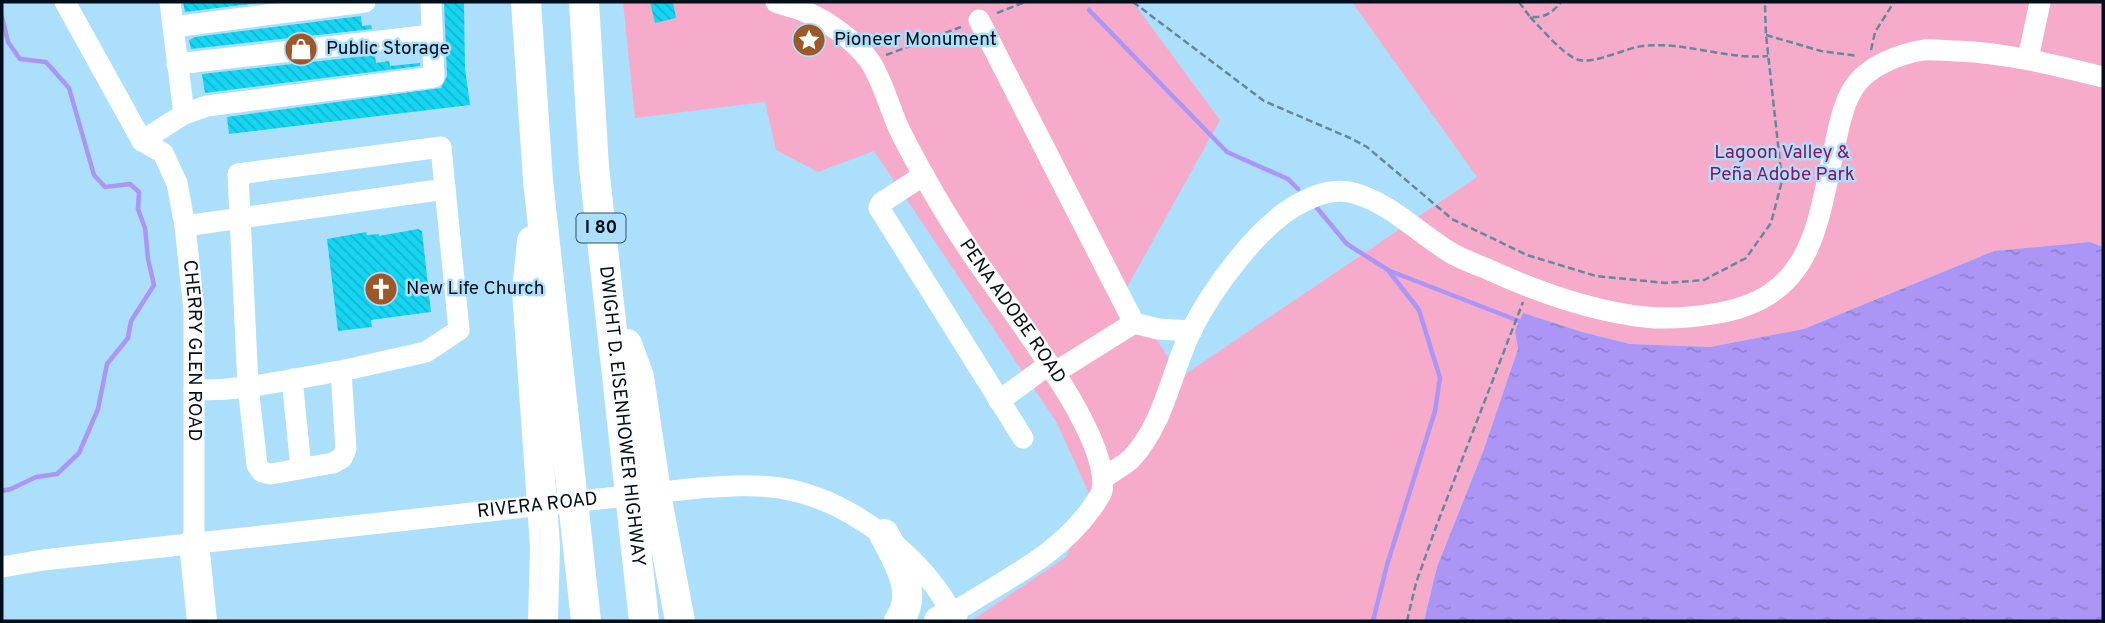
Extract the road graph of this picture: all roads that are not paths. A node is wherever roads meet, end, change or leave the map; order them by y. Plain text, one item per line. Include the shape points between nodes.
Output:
1 (65, 2) edge
2 (170, 2) edge
3 (365, 2) edge
4 (430, 2) edge
5 (526, 2) edge
6 (584, 2) edge
7 (776, 2) edge
8 (2040, 2) edge
9 (979, 20) road end
10 (174, 27) junction
11 (432, 35) junction
12 (2028, 59) junction
13 (177, 64) junction
14 (2103, 77) edge
15 (184, 114) junction
16 (142, 141) junction
17 (924, 175) junction
18 (538, 180) junction
19 (445, 189) junction
20 (240, 219) junction
21 (185, 226) junction
22 (607, 284) junction
23 (1134, 323) junction
24 (1192, 331) junction
25 (1051, 369) junction
26 (341, 371) junction
27 (292, 379) junction
28 (248, 386) junction
29 (194, 390) junction
30 (999, 401) junction
31 (1023, 438) dead end
32 (301, 468) junction
33 (1103, 478) junction
34 (884, 534) junction
35 (194, 543) junction
36 (2, 568) edge
37 (949, 619) edge
38 (202, 621) edge
39 (543, 621) edge
40 (586, 621) edge
41 (645, 621) edge
42 (680, 621) edge
43 (899, 621) edge

1 - 16 street, CHERRY GLEN ROAD
2 - 10 street
3 - 10 street
4 - 11 street
5 - 18 highway
6 - 22 highway, DWIGHT D. EISENHOWER HIGHWAY / I 80
7 - 17 street, PENA ADOBE ROAD via 828,24 869,61
8 - 12 street
9 - 23 street
10 - 13 street
11 - 13 street
11 - 15 street via 434,78 234,102
12 - 14 street
12 - 24 street via 1925,50 1869,72 1854,87 1844,110 1805,257 1769,297 1741,309 1688,318 1646,317 1541,292 1451,253 1376,202 1354,193 1327,191 1290,208 1268,227 1217,288
13 - 15 street
15 - 16 street
16 - 21 street, CHERRY GLEN ROAD via 163,153 177,183
17 - 25 street, PENA ADOBE ROAD
17 - 30 street via 879,208
18 - 39 highway via 527,291 545,546
18 - 40 highway
19 - 20 street
19 - 20 street via 441,148 238,174
19 - 26 street via 459,330 426,352
20 - 21 street
20 - 28 street
21 - 29 street, CHERRY GLEN ROAD via 194,310
22 - 41 highway, DWIGHT D. EISENHOWER HIGHWAY / I 80
22 - 42 highway via 639,377
23 - 24 street
23 - 25 street
24 - 33 street via 1154,427 1130,460
25 - 30 street
25 - 33 street, PENA ADOBE ROAD via 1091,435
26 - 27 street
26 - 32 street via 346,449 333,463
27 - 28 street
27 - 32 street
28 - 29 street
28 - 32 street via 257,465 271,474
29 - 35 street, CHERRY GLEN ROAD
30 - 31 street
33 - 37 street via 1101,494 1077,528 1037,562
34 - 35 street, RIVERA ROAD via 835,506 783,488 752,485
34 - 37 street, RIVERA ROAD via 929,579
34 - 43 highway via 908,589
35 - 36 street
35 - 38 highway

